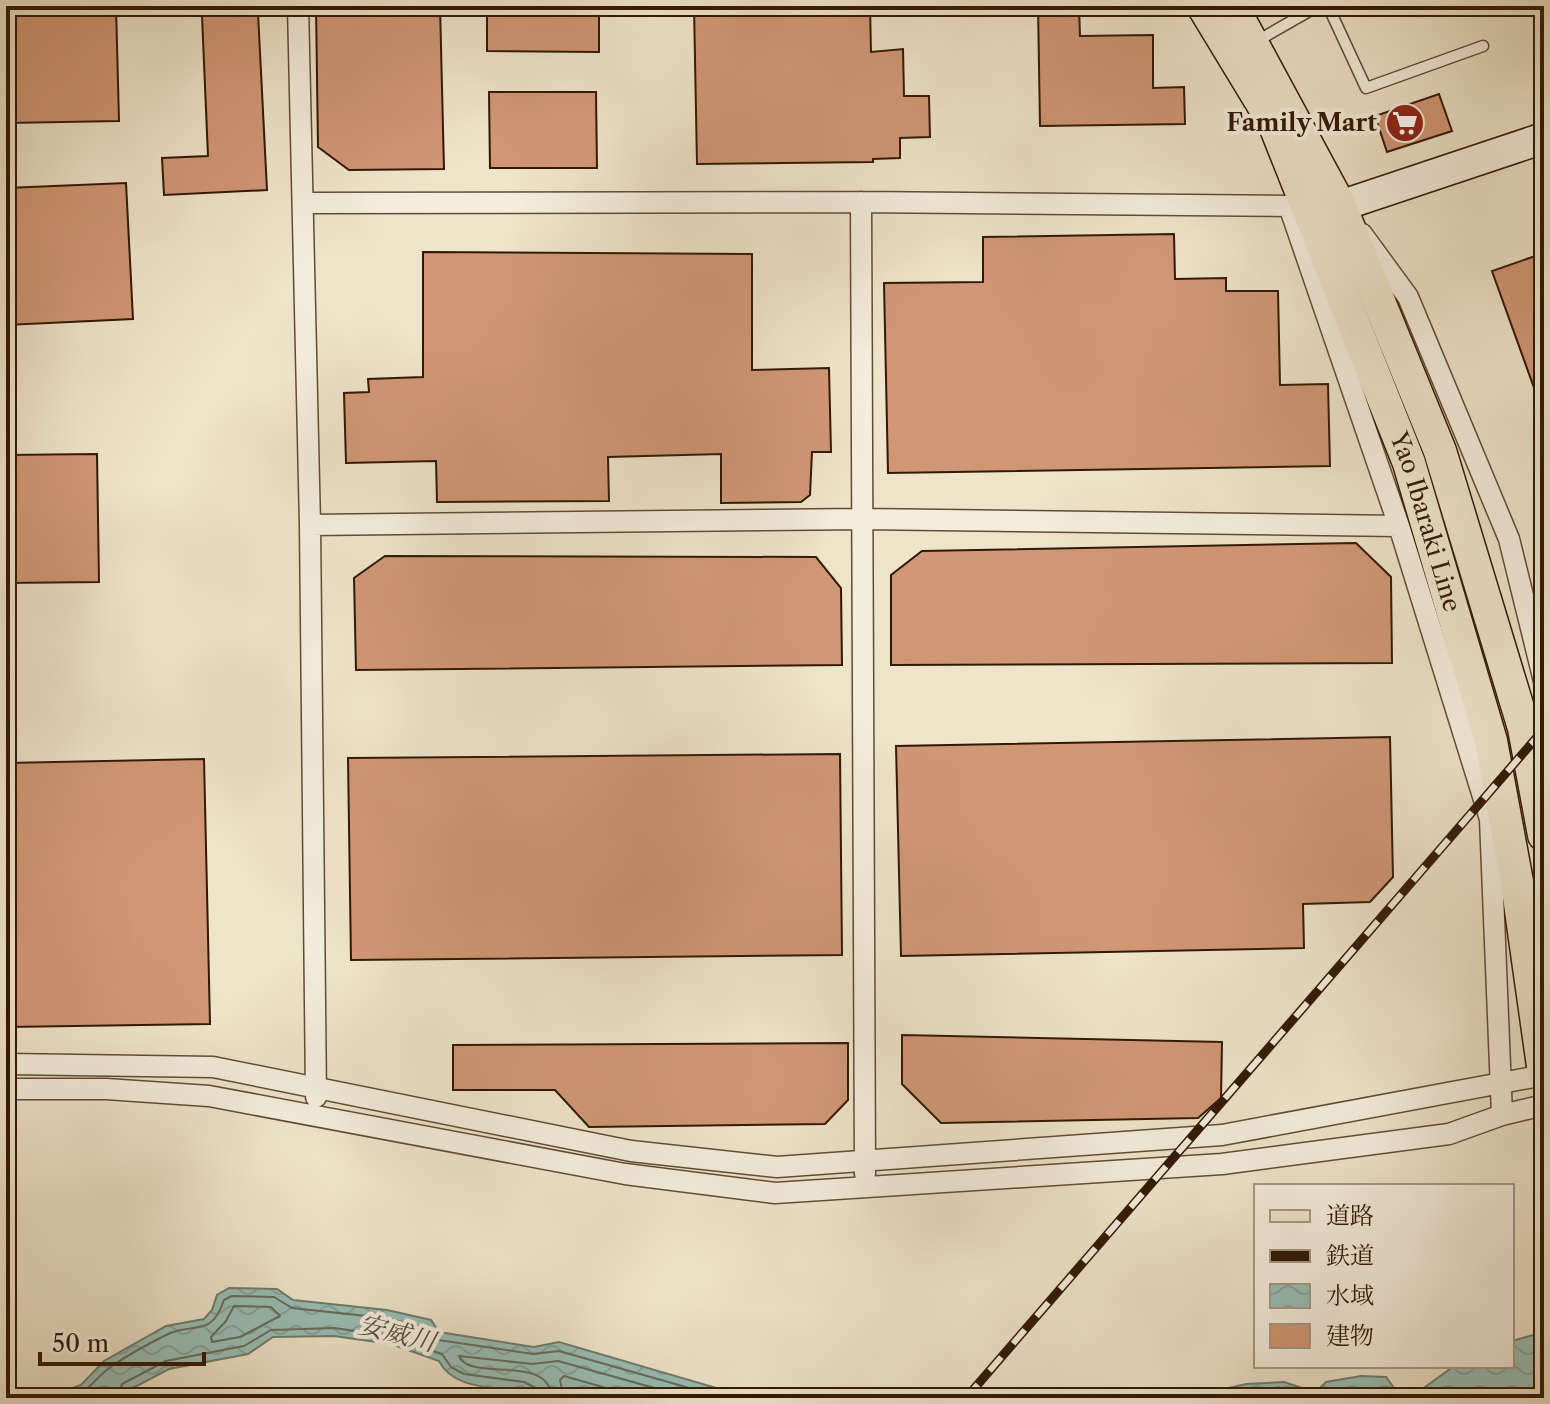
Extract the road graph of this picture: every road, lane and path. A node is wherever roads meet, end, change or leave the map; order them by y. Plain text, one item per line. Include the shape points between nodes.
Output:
1 (298, 6) edge
2 (1203, 6) edge
3 (1232, 6) edge
4 (1318, 6) edge
5 (1328, 6) edge
6 (1252, 43) junction
7 (1483, 46) dead end
8 (1274, 123) junction
9 (1544, 138) edge
10 (861, 202) junction
11 (304, 203) junction
12 (1289, 206) junction
13 (1340, 206) junction
14 (1310, 264) junction
15 (1365, 347) junction
16 (862, 519) junction
17 (310, 525) junction
18 (1399, 526) junction
19 (1544, 681) edge
20 (1544, 835) edge
21 (6, 1064) edge
22 (1544, 1074) edge
23 (1501, 1083) junction
24 (316, 1086) junction
25 (6, 1089) edge
26 (1544, 1105) edge
27 (315, 1113) junction
28 (1502, 1115) junction
29 (865, 1162) junction
30 (865, 1186) junction

1 - 11 street
2 - 8 main road, Yao Ibaraki Line
3 - 6 main road, Yao Ibaraki Line
4 - 6 lane
5 - 7 lane via 1366,88
6 - 13 main road, Yao Ibaraki Line
8 - 12 main road
8 - 15 main road, Yao Ibaraki Line
9 - 13 street
10 - 11 street
10 - 12 street
10 - 16 street
11 - 17 street
12 - 14 street
13 - 19 street via 1408,297 1509,539
13 - 20 main road, Yao Ibaraki Line via 1440,451 1524,728
14 - 15 main road
14 - 18 street
15 - 22 main road, Yao Ibaraki Line via 1409,463 1491,741
16 - 17 street
16 - 18 street
16 - 29 street
17 - 24 street
18 - 23 street via 1490,819
21 - 24 street via 213,1067
22 - 23 street
23 - 28 street
23 - 29 street via 1222,1135
24 - 27 street
24 - 29 street via 631,1151 777,1167
25 - 27 street via 209,1096
26 - 28 street
27 - 30 street via 625,1174 775,1193
28 - 30 street via 1449,1134 1222,1164
29 - 30 street

